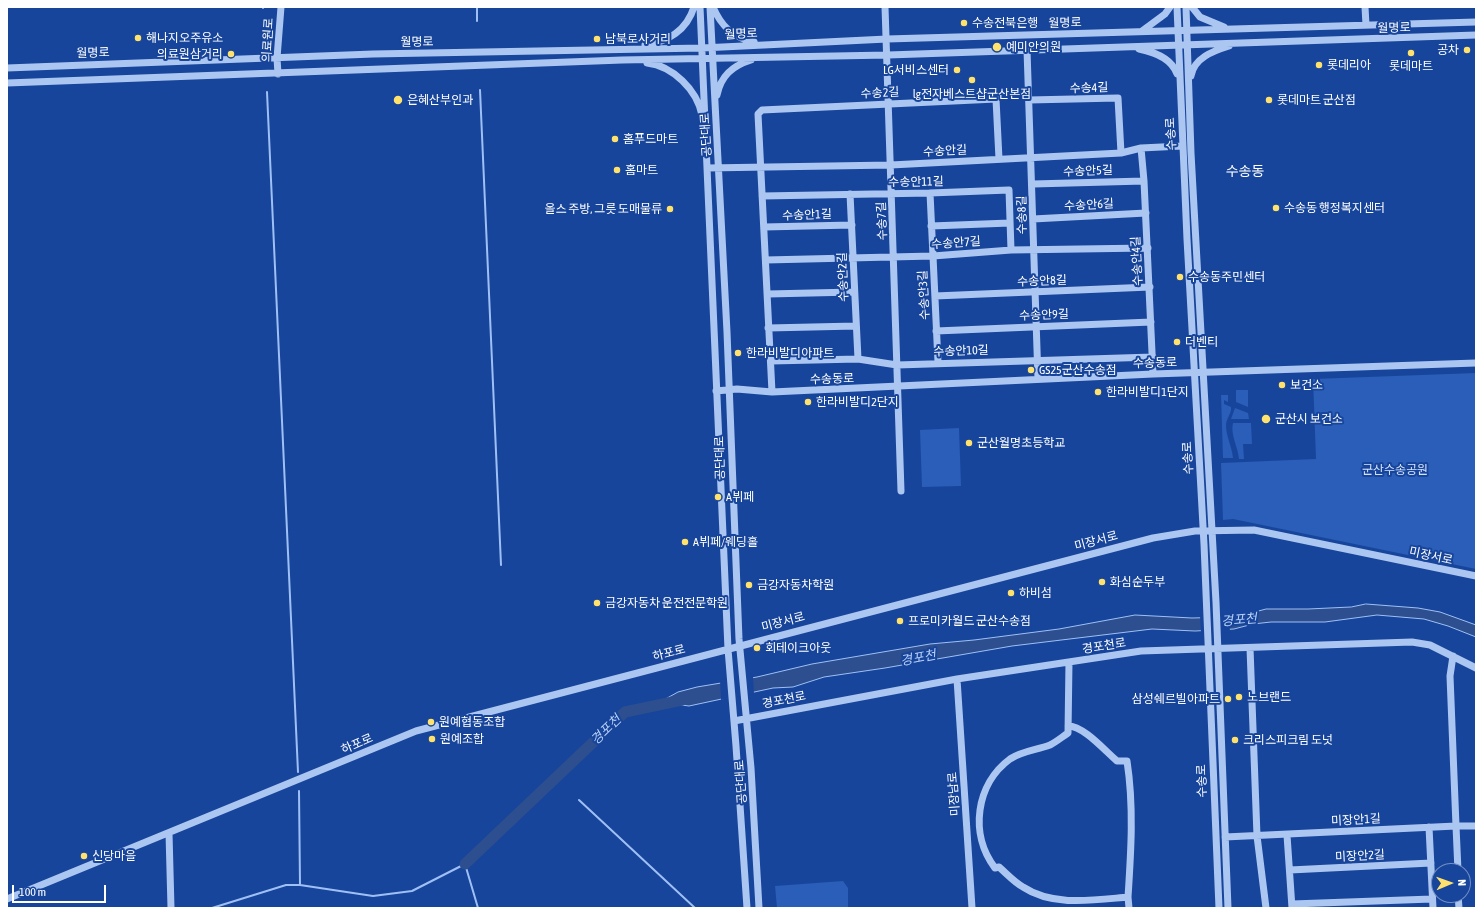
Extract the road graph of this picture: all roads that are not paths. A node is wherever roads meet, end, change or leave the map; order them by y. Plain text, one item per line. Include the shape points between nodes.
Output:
1 (281, 7) edge
2 (694, 7) edge
3 (700, 7) edge
4 (712, 7) edge
5 (885, 7) edge
6 (1170, 7) edge
7 (1177, 7) edge
8 (1186, 7) edge
9 (1192, 7) edge
10 (1365, 7) edge
11 (1476, 22) edge
12 (1366, 24) junction
13 (1232, 29) junction
14 (1178, 30) junction
15 (1187, 30) junction
16 (1142, 31) junction
17 (1476, 35) edge
18 (887, 39) junction
19 (762, 44) junction
20 (1239, 44) junction
21 (1178, 45) junction
22 (1188, 45) junction
23 (713, 47) junction
24 (1125, 47) junction
25 (702, 48) junction
26 (622, 49) junction
27 (1028, 50) junction
28 (888, 55) junction
29 (765, 57) junction
30 (277, 58) junction
31 (713, 59) junction
32 (622, 60) junction
33 (703, 60) junction
34 (7, 68) edge
35 (278, 74) junction
36 (7, 83) edge
37 (1179, 85) junction
38 (1189, 86) junction
39 (1029, 100) junction
40 (889, 104) junction
41 (716, 115) junction
42 (706, 135) junction
43 (1182, 146) junction
44 (1141, 148) junction
45 (1122, 153) junction
46 (1031, 157) junction
47 (999, 160) junction
48 (891, 165) junction
49 (760, 167) junction
50 (707, 168) junction
51 (718, 168) junction
52 (1144, 181) junction
53 (1033, 184) junction
54 (930, 193) junction
55 (850, 194) junction
56 (892, 194) junction
57 (762, 196) junction
58 (1146, 213) junction
59 (1033, 219) junction
60 (1010, 223) junction
61 (852, 225) junction
62 (931, 226) junction
63 (764, 227) junction
64 (1148, 248) junction
65 (1011, 250) junction
66 (1034, 251) junction
67 (894, 256) junction
68 (933, 256) junction
69 (854, 257) junction
70 (766, 260) junction
71 (1150, 287) junction
72 (854, 292) junction
73 (1036, 292) junction
74 (768, 294) junction
75 (935, 296) junction
76 (1151, 322) junction
77 (856, 326) junction
78 (1037, 326) junction
79 (768, 328) junction
80 (936, 331) junction
81 (1153, 357) junction
82 (858, 359) junction
83 (1038, 360) junction
84 (771, 361) junction
85 (938, 362) junction
86 (1476, 363) edge
87 (897, 365) junction
88 (1194, 372) junction
89 (1203, 372) junction
90 (1153, 374) junction
91 (1038, 379) junction
92 (897, 387) junction
93 (730, 390) junction
94 (716, 391) junction
95 (772, 392) junction
96 (901, 491) dead end
97 (1204, 531) junction
98 (1212, 531) junction
99 (1476, 576) edge
100 (739, 645) junction
101 (1209, 646) junction
102 (1217, 646) junction
103 (1250, 648) junction
104 (728, 649) junction
105 (1453, 656) junction
106 (1070, 662) junction
107 (1476, 668) edge
108 (957, 679) junction
109 (747, 719) junction
110 (734, 720) junction
111 (1068, 726) junction
112 (1456, 826) junction
113 (1476, 826) edge
114 (1429, 827) junction
115 (169, 833) junction
116 (1288, 835) junction
117 (1258, 836) junction
118 (1225, 837) junction
119 (1431, 863) joint
120 (1458, 863) edge
121 (1290, 870) junction
122 (1128, 897) junction
123 (7, 899) edge
124 (1431, 899) edge
125 (1292, 906) edge
126 (171, 908) edge
127 (747, 908) edge
128 (759, 908) edge
129 (972, 908) edge
130 (1129, 908) edge
131 (1219, 908) edge
132 (1228, 908) edge
133 (1266, 908) edge

1 - 30 street, 의료원로
2 - 26 street via 691,16 679,32 670,38
3 - 25 street, 공단대로
4 - 19 street via 731,33
4 - 23 street, 공단대로
5 - 18 street, 수송7길
6 - 16 street
7 - 14 street, 수송로
8 - 15 street, 수송로
9 - 13 street via 1200,17
10 - 12 street
11 - 12 street, 월명로
12 - 13 street, 월명로
13 - 15 street, 월명로
14 - 15 street, 월명로
14 - 16 street, 월명로
14 - 21 street, 수송로
15 - 22 street, 수송로
16 - 18 street, 월명로
17 - 20 street, 월명로
18 - 19 street, 월명로
18 - 28 street, 수송7길
19 - 23 street, 월명로
20 - 22 street, 월명로
20 - 38 street via 1200,59 1192,70
21 - 22 street, 월명로
21 - 24 street, 월명로
21 - 37 street, 수송로
22 - 38 street, 수송로
23 - 25 street, 월명로
23 - 31 street, 공단대로
24 - 27 street, 월명로
24 - 37 street via 1150,52 1166,60 1175,68
25 - 26 street, 월명로
25 - 33 street, 공단대로
26 - 30 street, 월명로
27 - 28 street, 월명로
27 - 39 street, 수송8길
28 - 29 street, 월명로
28 - 40 street, 수송7길
29 - 31 street, 월명로
29 - 41 street via 743,63 725,76 720,84
30 - 34 street, 월명로
30 - 35 street, 의료원로
31 - 33 street, 월명로
31 - 41 street, 공단대로
32 - 33 street
32 - 35 street
32 - 42 street via 653,63 671,72 692,90 701,108
33 - 42 street, 공단대로
35 - 36 street
37 - 43 street, 수송로
38 - 89 street, 수송로
39 - 45 street, 수송4길 via 1118,98
39 - 46 street, 수송8길
40 - 47 street, 수송2길 via 996,99
40 - 48 street, 수송7길
40 - 49 street, 수송2길 via 762,110 758,114
41 - 51 street, 공단대로
42 - 50 street, 공단대로
43 - 44 street, 수송안길
43 - 88 street, 수송로
44 - 45 street, 수송안길
44 - 52 street, 수송안4길
45 - 46 street, 수송안길
46 - 47 street, 수송안길
46 - 53 street, 수송8길
47 - 48 street, 수송안길
48 - 49 street, 수송안길
48 - 56 street, 수송7길
49 - 51 street, 수송안길
49 - 57 street
50 - 51 street, 수송안길
50 - 94 street, 공단대로
51 - 93 street, 공단대로
52 - 53 street, 수송안5길
52 - 58 street, 수송안4길
53 - 59 street, 수송8길
54 - 56 street, 수송안11길
54 - 60 street, 수송안11길 via 1009,190
54 - 62 street, 수송안3길
55 - 56 street, 수송안11길
55 - 57 street, 수송안11길
55 - 61 street, 수송안2길
56 - 67 street, 수송7길
57 - 63 street
58 - 59 street, 수송안6길
58 - 64 street, 수송안4길
59 - 66 street, 수송8길
60 - 62 street
60 - 65 street, 수송안11길
61 - 63 street, 수송안1길
61 - 69 street, 수송안2길
62 - 68 street, 수송안3길
63 - 70 street
64 - 66 street, 수송안7길
64 - 71 street, 수송안4길
65 - 66 street, 수송안7길
65 - 68 street, 수송안7길
66 - 73 street, 수송8길
67 - 68 street, 수송안7길
67 - 69 street, 수송안7길
67 - 87 street, 수송7길
68 - 75 street, 수송안3길
69 - 70 street, 수송안7길
69 - 72 street, 수송안2길
70 - 74 street
71 - 73 street, 수송안8길
71 - 76 street, 수송안4길
72 - 74 street
72 - 77 street, 수송안2길
73 - 75 street, 수송안8길
73 - 78 street, 수송8길
74 - 79 street
75 - 80 street, 수송안3길
76 - 78 street, 수송안9길
76 - 81 street, 수송안4길
77 - 79 street
77 - 82 street, 수송안2길
78 - 80 street, 수송안9길
78 - 83 street, 수송8길
79 - 84 street
80 - 85 street, 수송안3길
81 - 83 street, 수송안10길
81 - 90 street, 수송안4길
82 - 84 street, 수송안10길
82 - 87 street, 수송안10길
83 - 85 street, 수송안10길
83 - 91 street, 수송8길
84 - 95 street
85 - 87 street, 수송안10길
86 - 89 street, 수송동로
87 - 92 street, 수송7길
88 - 89 street, 수송동로
88 - 90 street, 수송동로
88 - 97 street, 수송로
89 - 98 street, 수송로
90 - 91 street, 수송동로
91 - 92 street, 수송동로
92 - 95 street, 수송동로
92 - 96 street, 수송7길
93 - 94 street, 수송동로
93 - 95 street, 수송동로
93 - 100 street, 공단대로
94 - 104 street, 공단대로
97 - 98 street, 미장서로
97 - 100 street, 미장서로 via 1153,538
97 - 101 street, 수송로
98 - 99 street, 미장서로 via 1254,530
98 - 102 street, 수송로
100 - 104 street, 미장서로
100 - 109 street, 공단대로
101 - 102 street, 경포천로
101 - 106 street, 경포천로 via 1141,651
101 - 131 street, 수송로
102 - 103 street, 경포천로
102 - 118 street, 수송로
103 - 105 street, 경포천로 via 1412,642 1430,645
103 - 117 street
104 - 110 street, 공단대로
104 - 115 street, 하포로 via 416,731
105 - 107 street, 경포천로
105 - 112 street via 1450,676
106 - 108 street, 경포천로
106 - 111 street
108 - 109 street, 경포천로
108 - 129 street, 미장남로
109 - 110 street, 경포천로
109 - 128 street, 공단대로
110 - 127 street, 공단대로
111 - 122 street via 1075,726 1086,733 1117,762 1127,761 1132,836
111 - 122 street via 1068,733 1051,744 1011,759 992,777 981,801 979,816 983,844 995,868 999,867 1023,887 1052,899
112 - 113 street, 미장안1길
112 - 114 street, 미장안1길
112 - 120 street
114 - 116 street, 미장안1길
114 - 119 street
115 - 123 street, 하포로
115 - 126 street
116 - 117 street, 미장안1길
116 - 121 street
117 - 118 street, 미장안1길
117 - 133 street
118 - 132 street, 수송로
119 - 121 street, 미장안2길
121 - 125 street
122 - 130 street
124 - 125 street

